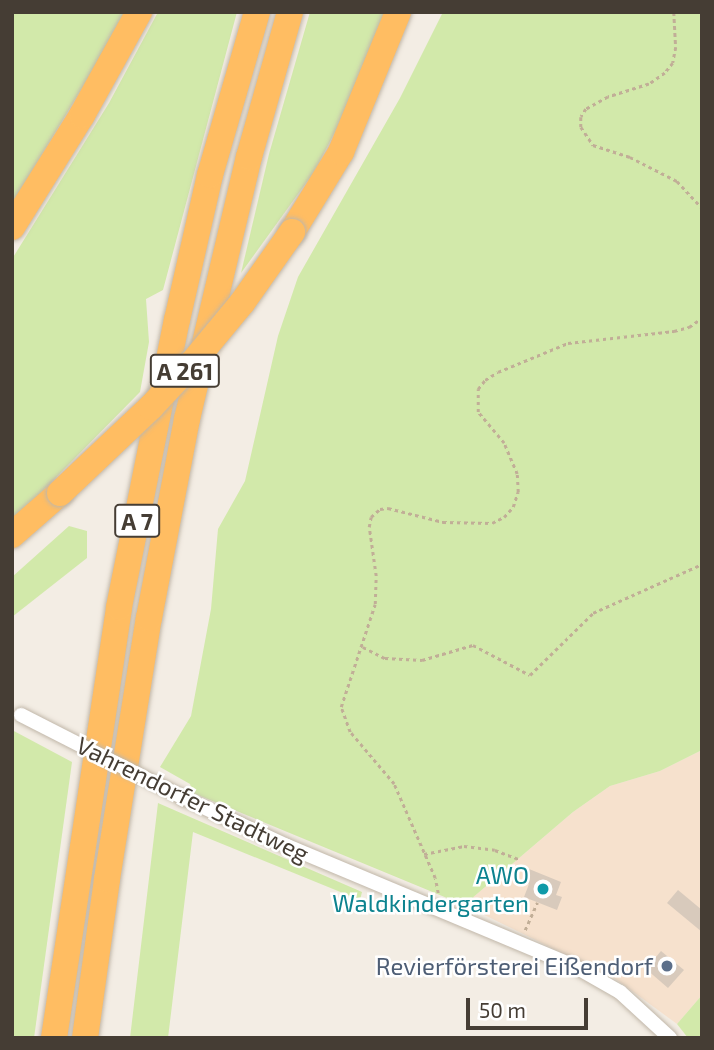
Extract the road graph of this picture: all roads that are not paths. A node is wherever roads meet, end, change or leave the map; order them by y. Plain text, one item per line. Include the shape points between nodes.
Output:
1 (139, 12) edge
2 (257, 12) edge
3 (290, 12) edge
4 (398, 12) edge
5 (12, 226) edge
6 (12, 535) edge
7 (17, 713) edge
8 (54, 1038) edge
9 (85, 1038) edge
10 (670, 1038) edge

1 - 5 highway via 82,115
2 - 8 highway, A 7 via 210,176 125,580
3 - 9 highway, A 7 via 249,157 187,419 149,618
4 - 6 highway, A 261, bridge via 341,152 242,303 151,407
7 - 10 street, Vahrendorfer Stadtweg, bridge via 287,846 598,978

